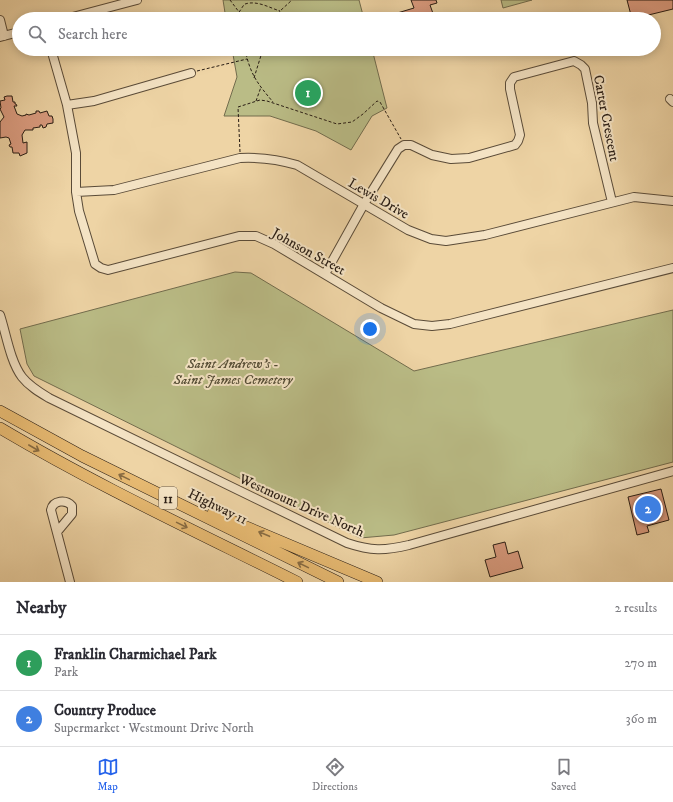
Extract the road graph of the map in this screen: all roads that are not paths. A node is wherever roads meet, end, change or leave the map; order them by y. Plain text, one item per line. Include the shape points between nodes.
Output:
1 (136, 0) edge
2 (91, 12) edge
3 (0, 20) edge
4 (12, 34) edge
5 (2, 36) edge
6 (53, 56) edge
7 (191, 73) road end
8 (67, 105) junction
9 (76, 192) junction
10 (673, 201) edge
11 (612, 202) junction
12 (364, 204) junction
13 (673, 268) edge
14 (326, 274) junction
15 (0, 314) edge
16 (0, 411) edge
17 (0, 428) edge
18 (673, 471) edge
19 (148, 488) junction
20 (57, 532) dead end
21 (70, 582) edge
22 (297, 582) edge
23 (338, 582) edge
24 (377, 582) edge

1 - 2 street
3 - 5 street
4 - 5 street
6 - 8 street, Johnson Street
7 - 8 street via 94,101
8 - 9 street, Johnson Street via 76,153
9 - 12 street, Lewis Drive via 114,190 240,158 260,157 297,165
9 - 14 street, Johnson Street via 95,264 101,268 108,270 239,236 256,236
10 - 11 street, Lewis Drive via 634,197
11 - 12 street, Lewis Drive via 485,236 446,241 431,239 408,230
11 - 12 street, Carter Crescent via 593,123 585,69 574,61 514,77 510,89 520,135 515,145 469,158 451,159 418,147 404,145 393,155
12 - 14 street
13 - 14 street, Johnson Street via 450,324 432,326 414,324 381,308
15 - 18 street, Westmount Drive North via 21,376 49,398 348,543 369,549 385,550 409,545
19 -> 16 highway, Highway 11 / 11 via 53,441
17 -> 22 highway, 11 via 115,492
23 -> 19 highway, Highway 11 / 11
24 -> 19 highway via 182,499
20 - 21 street

